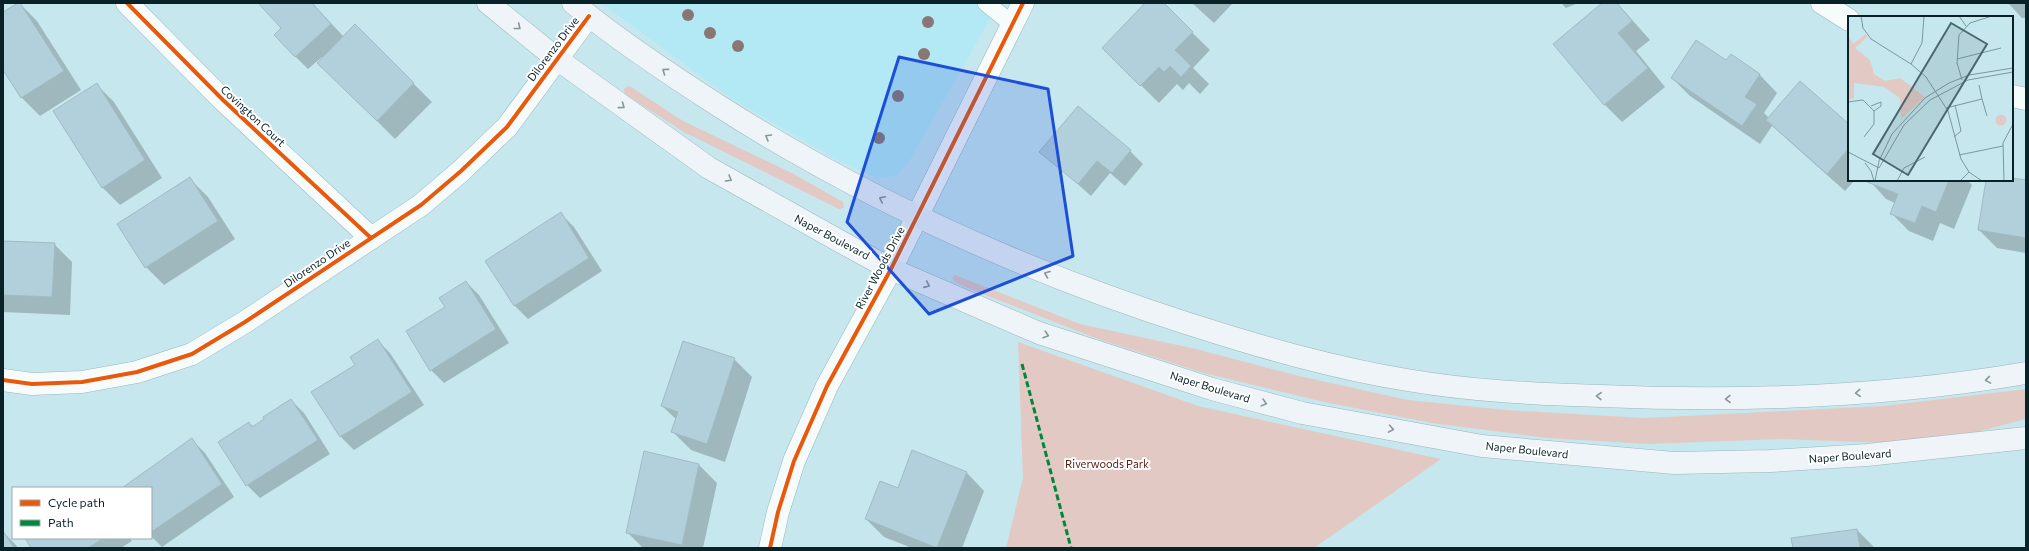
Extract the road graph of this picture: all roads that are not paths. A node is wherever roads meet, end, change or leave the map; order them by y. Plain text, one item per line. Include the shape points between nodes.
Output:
1 (127, 3) edge
2 (488, 3) edge
3 (986, 3) edge
4 (1022, 3) edge
5 (1822, 3) edge
6 (581, 10) edge
7 (1848, 19) edge
8 (1012, 24) junction
9 (557, 59) junction
10 (2013, 96) edge
11 (2026, 99) edge
12 (917, 217) junction
13 (371, 238) junction
14 (891, 269) junction
15 (2026, 373) edge
16 (3, 380) edge
17 (2026, 438) edge
18 (770, 548) edge

1 - 13 street, Covington Court via 223,100
2 -> 9 main road, Naper Boulevard
3 - 8 lane
4 - 8 street, River Woods Drive
5 - 7 street
6 - 9 street, Dilorenzo Drive
12 -> 6 main road via 846,181 758,131 678,80
8 - 12 street, River Woods Drive
9 - 13 street, Dilorenzo Drive via 506,127 461,171 421,205
9 -> 14 main road, Naper Boulevard via 709,168
10 - 11 street
12 - 14 street, River Woods Drive
15 -> 12 main road via 1883,391 1716,399 1485,390 1408,380 1303,358 1128,304 1019,263
13 - 16 street, Dilorenzo Drive via 192,354 137,372 82,382 32,384
14 -> 17 main road, Naper Boulevard via 1039,333 1212,389 1302,413 1482,446 1674,463 1770,462
14 - 18 street, River Woods Drive via 827,386 794,461

